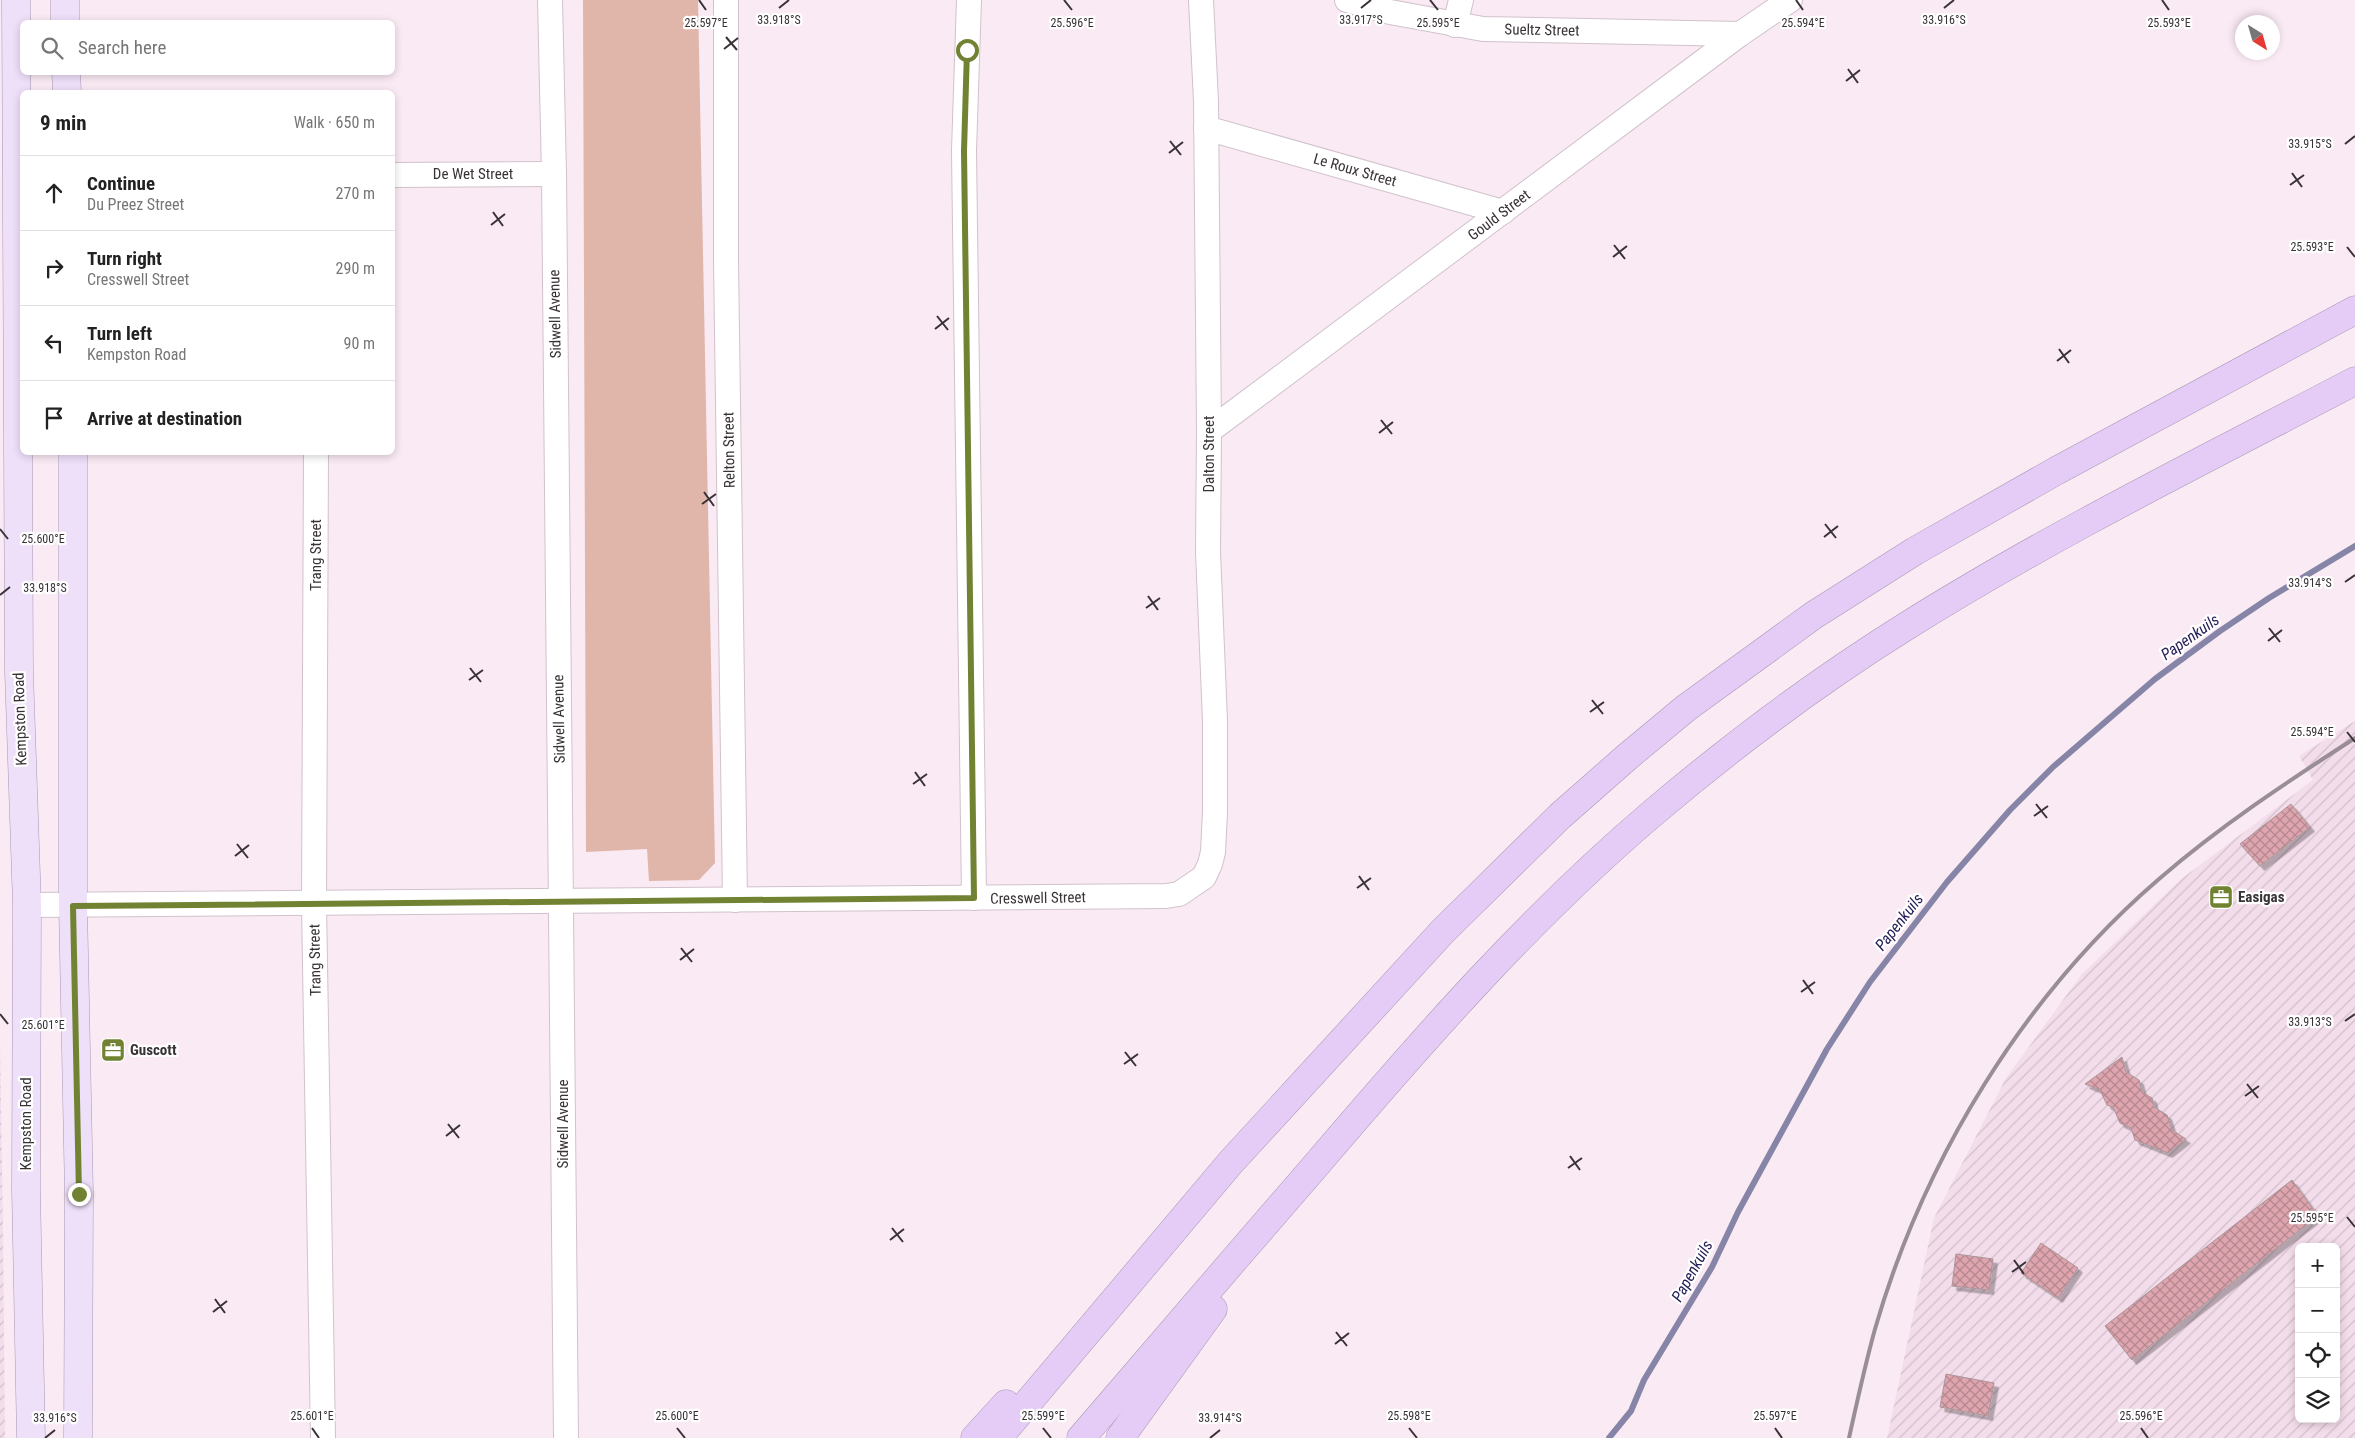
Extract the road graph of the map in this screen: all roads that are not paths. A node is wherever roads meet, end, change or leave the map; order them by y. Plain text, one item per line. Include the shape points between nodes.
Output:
1 (16, 0) edge
2 (65, 0) edge
3 (550, 0) edge
4 (726, 0) edge
5 (969, 0) edge
6 (1200, 0) edge
7 (1347, 0) edge
8 (1461, 0) edge
9 (1790, 0) edge
10 (65, 20) edge
11 (1455, 25) junction
12 (1740, 34) junction
13 (66, 75) edge
14 (67, 90) edge
15 (1206, 128) junction
16 (554, 174) junction
17 (395, 175) edge
18 (1503, 212) junction
19 (2355, 310) edge
20 (2355, 381) edge
21 (1210, 431) junction
22 (73, 455) edge
23 (316, 455) edge
24 (1180, 894) joint
25 (974, 898) junction
26 (735, 900) junction
27 (561, 902) junction
28 (314, 904) junction
29 (27, 905) junction
30 (73, 906) junction
31 (1323, 1156) junction
32 (1231, 1162) junction
33 (31, 1438) edge
34 (78, 1438) edge
35 (323, 1438) edge
36 (566, 1438) edge
37 (975, 1438) edge
38 (998, 1438) edge
39 (1081, 1438) edge
40 (1120, 1438) edge

1 - 29 main road, Kempston Road via 18,672
2 - 10 main road
3 - 16 street, Sidwell Avenue
4 - 26 street, Relton Street via 726,260
5 - 25 street via 964,151
6 - 15 street, Dalton Street
7 - 11 street, Sueltz Street
8 - 11 street
9 - 12 street, Gould Street
11 - 12 street, Sueltz Street via 1522,30
12 - 18 street, Gould Street
13 - 14 main road
15 - 18 street, Le Roux Street
15 - 21 street, Dalton Street
16 - 17 street, De Wet Street
16 - 27 street, Sidwell Avenue
18 - 21 street, Gould Street
19 - 32 highway via 1915,551 1814,615 1686,708 1560,816 1442,931
20 - 31 highway via 2032,551 1903,628 1779,713 1661,807 1591,869 1479,981
21 - 24 street, Dalton Street via 1208,552 1214,721 1212,852 1204,877
22 - 30 main road
23 - 28 street, Trang Street
24 - 25 street, Cresswell Street
25 - 26 street, Cresswell Street
26 - 27 street, Cresswell Street
27 - 28 street, Cresswell Street
27 - 36 street, Sidwell Avenue
28 - 30 street, Cresswell Street
28 - 35 street, Trang Street
29 - 30 street, Cresswell Street
29 - 33 main road, Kempston Road via 26,1189
30 - 34 main road via 79,1194
31 - 39 highway
31 - 40 highway
32 - 37 highway
32 - 38 highway

